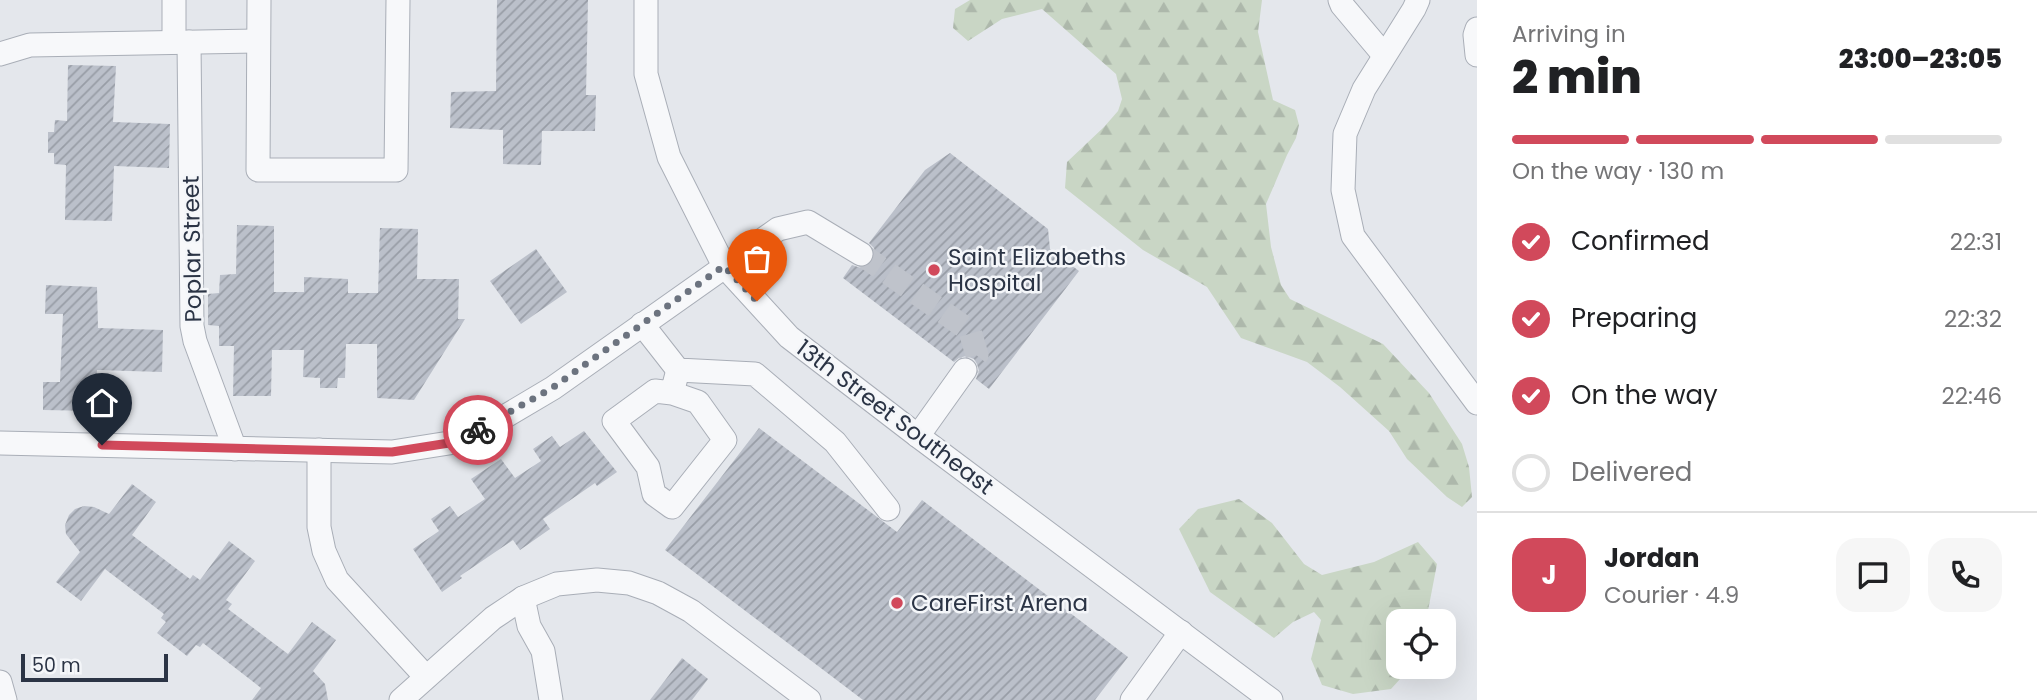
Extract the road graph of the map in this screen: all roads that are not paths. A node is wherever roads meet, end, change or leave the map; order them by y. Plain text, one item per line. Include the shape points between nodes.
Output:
1 (174, 0) edge
2 (259, 0) edge
3 (398, 0) edge
4 (646, 0) edge
5 (1340, 0) edge
6 (1418, 0) edge
7 (1477, 29) edge
8 (258, 41) junction
9 (181, 42) junction
10 (0, 54) edge
11 (1384, 55) junction
12 (1477, 55) edge
13 (861, 254) tunnel mouth
14 (724, 266) junction
15 (642, 324) junction
16 (678, 370) junction
17 (965, 370) tunnel mouth
18 (672, 393) junction
19 (1477, 403) edge
20 (918, 436) junction
21 (0, 443) edge
22 (235, 449) junction
23 (319, 450) junction
24 (888, 509) dead end
25 (523, 598) junction
26 (1181, 632) junction
27 (426, 677) junction
28 (0, 681) edge
29 (5, 700) edge
30 (401, 700) edge
31 (551, 700) edge
32 (809, 700) edge
33 (1132, 700) edge
34 (1270, 700) edge

1 - 9 street, Poplar Street
2 - 8 street
3 - 8 street via 396,170 258,170
4 - 14 street, 13th Street Southeast via 646,74 669,157
5 - 11 street
6 - 11 street
7 - 12 street
8 - 9 street
9 - 10 street via 30,45
9 - 22 street, Poplar Street via 192,326
11 - 19 street via 1345,134 1343,190 1353,236
13 - 14 street via 808,222 778,229
14 - 15 street
14 - 20 street, 13th Street Southeast via 789,337
15 - 16 street
15 - 23 street via 552,388 489,426 449,443 392,452
16 - 18 street
16 - 24 street via 755,374 835,442
17 - 20 street
18 - 18 street via 655,391 614,421 648,467 654,494 672,507 725,440 698,402
20 - 26 street, 13th Street Southeast
21 - 22 street
22 - 23 street
23 - 27 street via 319,527 337,580
25 - 27 street
25 - 31 street via 529,626 543,651
25 - 32 street via 557,584 597,580 629,583 658,593 691,611
26 - 33 street
26 - 34 street, 13th Street Southeast
27 - 30 street
28 - 29 street

